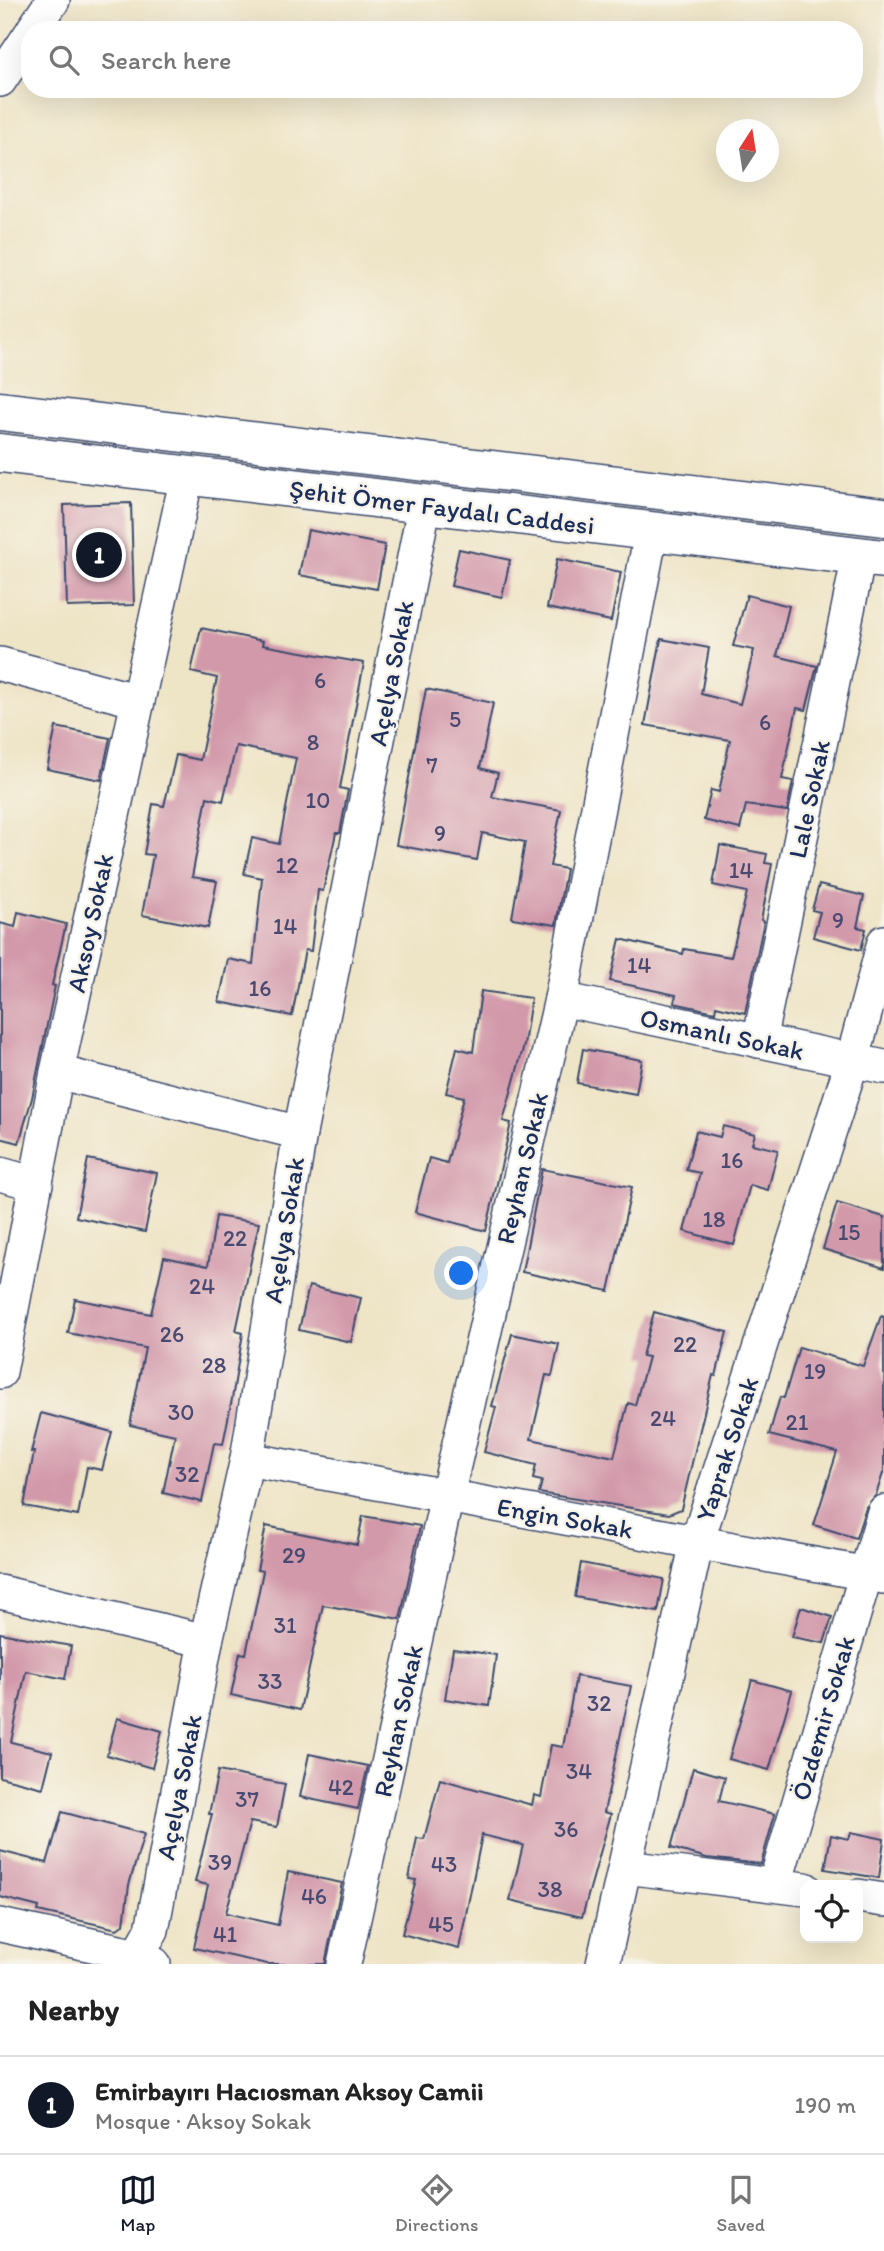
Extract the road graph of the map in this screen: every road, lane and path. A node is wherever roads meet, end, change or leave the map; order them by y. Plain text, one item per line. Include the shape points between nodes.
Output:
1 (53, 0) edge
2 (39, 21) edge
3 (21, 48) edge
4 (0, 80) edge
5 (0, 411) edge
6 (0, 453) edge
7 (187, 476) junction
8 (425, 502) junction
9 (884, 517) edge
10 (652, 533) junction
11 (872, 558) edge
12 (0, 664) edge
13 (138, 701) junction
14 (884, 942) edge
15 (561, 999) junction
16 (759, 1041) junction
17 (868, 1065) edge
18 (57, 1072) junction
19 (300, 1133) junction
20 (0, 1174) edge
21 (36, 1184) junction
22 (0, 1372) edge
23 (247, 1460) junction
24 (447, 1496) junction
25 (884, 1512) edge
26 (697, 1542) junction
27 (875, 1575) edge
28 (0, 1592) edge
29 (206, 1641) junction
30 (625, 1867) junction
31 (790, 1886) edge
32 (863, 1897) edge
33 (884, 1900) edge
34 (0, 1925) edge
35 (141, 1961) edge
36 (344, 1964) edge
37 (603, 1964) edge

1 - 2 street
3 - 4 street
5 - 9 main road, Şehit Ömer Faydalı Caddesi
6 - 7 main road, Şehit Ömer Faydalı Caddesi
7 - 8 main road, Şehit Ömer Faydalı Caddesi
7 - 13 street, Aksoy Sokak
8 - 10 main road, Şehit Ömer Faydalı Caddesi
8 - 19 street, Açelya Sokak
10 - 11 main road, Şehit Ömer Faydalı Caddesi
10 - 15 street, Reyhan Sokak
11 - 16 street, Lale Sokak
12 - 13 street
13 - 18 street, Aksoy Sokak
14 - 17 street, Yaprak Sokak
15 - 16 street, Osmanlı Sokak
15 - 24 street, Reyhan Sokak
16 - 17 street, Osmanlı Sokak
17 - 26 street, Yaprak Sokak
18 - 19 street
18 - 21 street, Aksoy Sokak
19 - 23 street, Açelya Sokak
20 - 21 street
21 - 22 street, Aksoy Sokak
23 - 24 street, Engin Sokak
23 - 29 street, Açelya Sokak
24 - 26 street, Engin Sokak
24 - 36 street, Reyhan Sokak
25 - 27 street, Özdemir Sokak
26 - 27 street, Engin Sokak
26 - 30 street, Yaprak Sokak
27 - 31 street, Özdemir Sokak
28 - 29 street
29 - 35 street, Açelya Sokak via 152,1930
30 - 31 street
30 - 37 street, Yaprak Sokak
32 - 33 street
34 - 35 street

